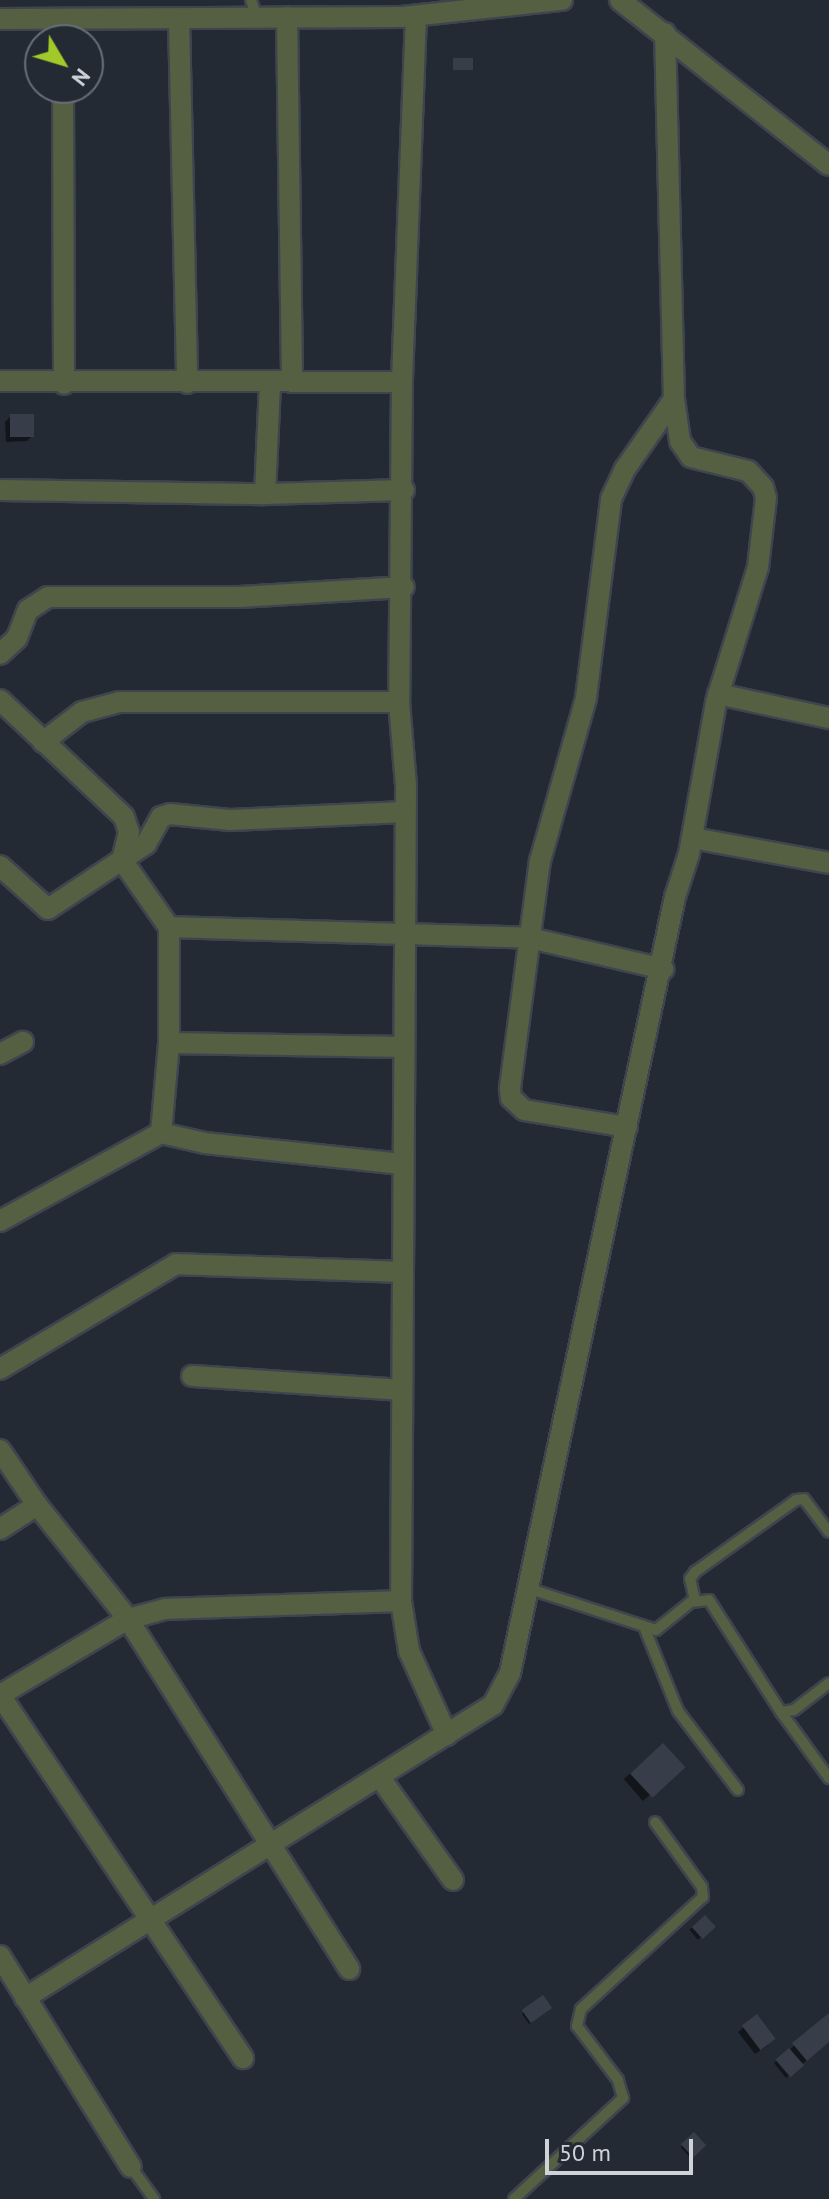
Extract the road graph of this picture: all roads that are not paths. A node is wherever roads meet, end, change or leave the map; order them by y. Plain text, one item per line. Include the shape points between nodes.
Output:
1 (553, 0) edge
2 (620, 0) edge
3 (254, 9) edge
4 (404, 11) edge
5 (10, 12) edge
6 (287, 17) junction
7 (179, 20) junction
8 (45, 24) edge
9 (104, 26) edge
10 (665, 33) junction
11 (63, 104) edge
12 (829, 165) edge
13 (0, 381) edge
14 (292, 381) junction
15 (270, 382) junction
16 (402, 382) junction
17 (187, 383) junction
18 (64, 384) junction
19 (674, 399) junction
20 (0, 490) edge
21 (404, 490) junction
22 (265, 494) junction
23 (404, 587) junction
24 (0, 654) edge
25 (718, 694) junction
26 (0, 700) edge
27 (399, 702) junction
28 (829, 718) edge
29 (43, 742) junction
30 (405, 812) junction
31 (692, 838) junction
32 (122, 860) junction
33 (829, 863) edge
34 (0, 866) edge
35 (169, 927) junction
36 (404, 931) junction
37 (530, 938) junction
38 (663, 969) junction
39 (23, 1042) dead end
40 (169, 1043) junction
41 (403, 1047) junction
42 (0, 1054) edge
43 (627, 1127) junction
44 (161, 1133) junction
45 (402, 1164) junction
46 (0, 1221) edge
47 (401, 1272) junction
48 (0, 1369) edge
49 (192, 1376) dead end
50 (401, 1390) junction
51 (0, 1450) edge
52 (37, 1505) junction
53 (0, 1529) edge
54 (829, 1532) edge
55 (527, 1588) junction
56 (695, 1600) junction
57 (401, 1601) junction
58 (128, 1619) junction
59 (645, 1629) junction
60 (829, 1683) edge
61 (0, 1695) edge
62 (781, 1712) junction
63 (447, 1735) junction
64 (829, 1778) edge
65 (381, 1779) junction
66 (738, 1790) dead end
67 (655, 1822) dead end
68 (273, 1846) junction
69 (453, 1880) dead end
70 (151, 1922) junction
71 (0, 1956) edge
72 (349, 1969) dead end
73 (25, 1998) junction
74 (243, 2058) dead end
75 (131, 2167) joint
76 (154, 2199) edge
77 (514, 2199) edge

1 - 4 street
2 - 10 street
3 - 6 street
3 - 7 street
4 - 6 street
4 - 16 street
5 - 8 street
6 - 14 street
7 - 9 street
7 - 17 street
10 - 12 street
10 - 19 street
11 - 18 street
13 - 18 street
14 - 15 street
14 - 16 street
15 - 17 street
15 - 22 street
16 - 21 street
17 - 18 street
19 - 25 street via 680,441 691,457 748,471 766,498 758,567
19 - 37 street via 625,469 611,499 586,698 544,846
20 - 22 street
21 - 22 street
21 - 23 street
23 - 24 street via 240,597 48,597 28,610 17,638
23 - 27 street
25 - 28 street
25 - 31 street
26 - 29 street
27 - 29 street via 120,702 82,712
27 - 30 street
29 - 32 street via 124,817 129,832
30 - 32 street via 230,820 170,814 161,817 146,844
30 - 36 street
31 - 33 street
31 - 38 street via 679,876
32 - 34 street via 48,909
32 - 35 street
35 - 36 street
35 - 40 street
36 - 37 street
36 - 41 street
37 - 38 street
37 - 43 street via 511,1098 524,1110
38 - 43 street
39 - 42 street
40 - 41 street
40 - 44 street
41 - 45 street
43 - 55 street
44 - 45 street via 205,1143
44 - 46 street
45 - 47 street
47 - 48 street via 176,1264
47 - 50 street
49 - 50 street
50 - 57 street
51 - 52 street
52 - 53 street
52 - 58 street
54 - 56 lane via 804,1499 796,1500 695,1572 690,1579
55 - 59 lane
55 - 63 street via 504,1689 493,1705
56 - 59 lane via 665,1628
56 - 62 lane via 709,1600
57 - 58 street via 165,1609
57 - 63 street via 409,1651
58 - 61 street
58 - 68 street
59 - 66 lane via 678,1711
60 - 62 lane via 794,1710
61 - 70 street
62 - 64 lane
63 - 65 street
65 - 68 street
65 - 69 street
67 - 77 lane via 702,1887 703,1897 581,2009 577,2026 618,2080 623,2098
68 - 70 street
68 - 72 street
70 - 73 street
70 - 74 street
71 - 73 street
73 - 75 street
75 - 76 lane

